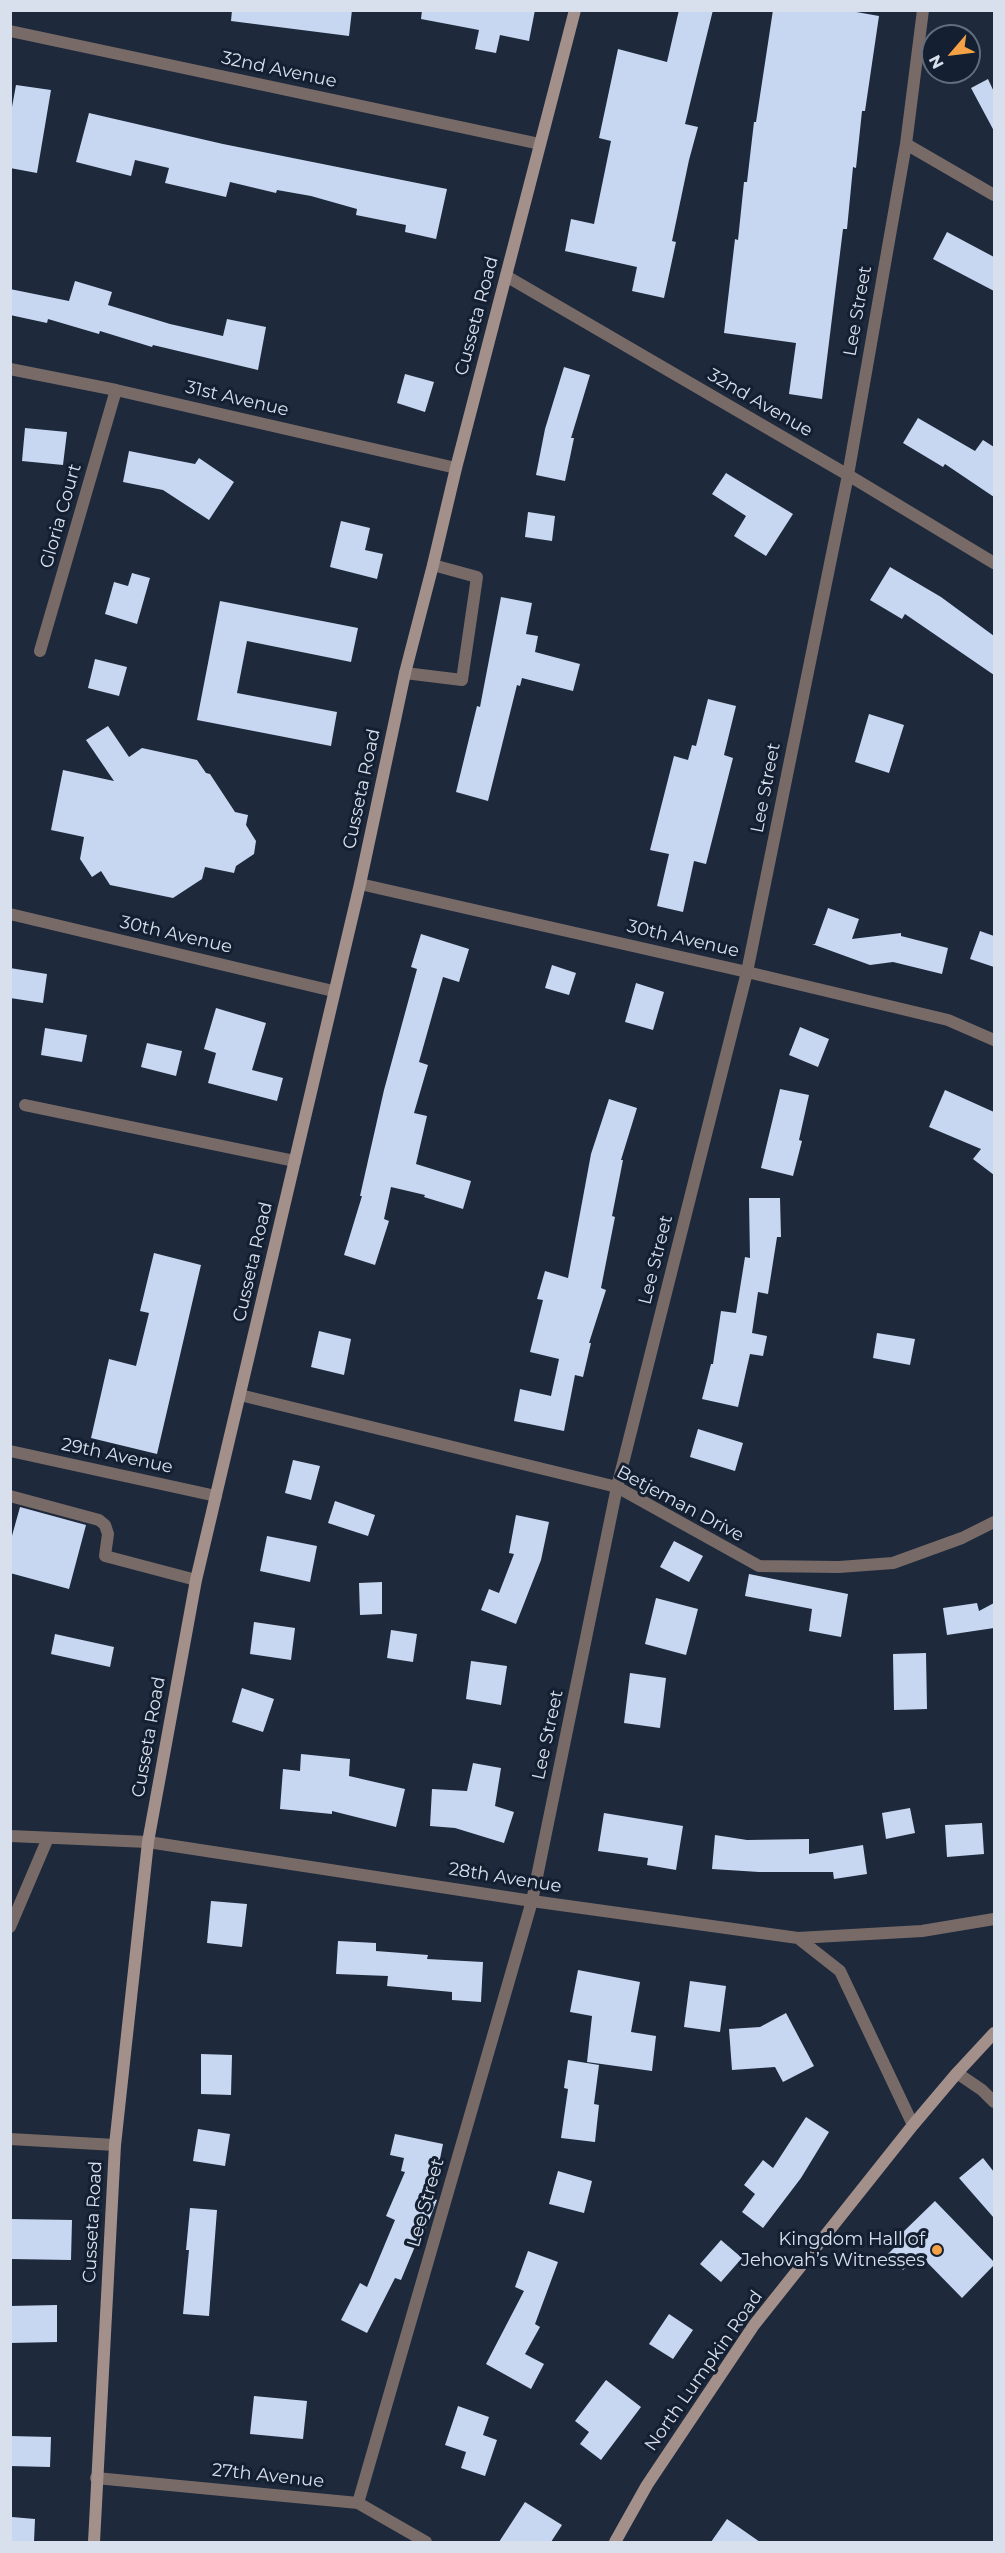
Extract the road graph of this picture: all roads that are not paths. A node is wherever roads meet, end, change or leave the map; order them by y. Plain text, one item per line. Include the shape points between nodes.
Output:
1 (575, 10) edge
2 (923, 10) edge
3 (10, 31) edge
4 (540, 144) junction
5 (906, 144) junction
6 (994, 195) edge
7 (506, 276) junction
8 (10, 369) edge
9 (116, 390) junction
10 (456, 468) junction
11 (848, 475) junction
12 (994, 563) edge
13 (434, 565) junction
14 (40, 651) dead end
15 (405, 673) junction
16 (360, 884) junction
17 (10, 914) edge
18 (747, 972) junction
19 (333, 991) junction
20 (994, 1040) edge
21 (25, 1106) dead end
22 (296, 1161) junction
23 (240, 1395) junction
24 (10, 1451) edge
25 (617, 1487) junction
26 (10, 1496) edge
27 (216, 1496) junction
28 (994, 1522) edge
29 (196, 1580) junction
30 (10, 1836) edge
31 (48, 1838) junction
32 (148, 1842) junction
33 (532, 1901) junction
34 (994, 1919) edge
35 (10, 1927) edge
36 (798, 1938) junction
37 (994, 2033) edge
38 (957, 2073) junction
39 (994, 2102) edge
40 (913, 2126) junction
41 (10, 2139) edge
42 (115, 2145) junction
43 (96, 2478) junction
44 (358, 2503) junction
45 (94, 2542) edge
46 (426, 2542) edge
47 (615, 2542) edge

1 - 4 street, Cusseta Road
2 - 5 street, Lee Street
3 - 4 street, 32nd Avenue
4 - 7 street, Cusseta Road
5 - 6 street
5 - 11 street, Lee Street
7 - 10 street, Cusseta Road
7 - 11 street, 32nd Avenue
8 - 9 street, 31st Avenue
9 - 10 street, 31st Avenue
9 - 14 street, Gloria Court
10 - 13 street, Cusseta Road
11 - 12 street, 32nd Avenue
11 - 18 street, Lee Street
13 - 15 street, Cusseta Road
13 - 15 street via 477,577 462,680
15 - 16 street, Cusseta Road
16 - 18 street, 30th Avenue
16 - 19 street, Cusseta Road
17 - 19 street, 30th Avenue
18 - 20 street, 30th Avenue via 948,1020
18 - 25 street, Lee Street
19 - 22 street, Cusseta Road
21 - 22 street
22 - 23 street, Cusseta Road
23 - 25 street, Betjeman Drive
23 - 27 street, Cusseta Road
24 - 27 street, 29th Avenue
25 - 28 street, Betjeman Drive via 759,1566 893,1563
25 - 33 street, Lee Street
26 - 29 street via 99,1520 108,1534 105,1556
27 - 29 street, Cusseta Road
29 - 32 street, Cusseta Road
30 - 31 street, 28th Avenue
31 - 32 street, 28th Avenue
31 - 35 street
32 - 33 street, 28th Avenue
32 - 42 street, Cusseta Road
33 - 36 street, 28th Avenue
33 - 44 street, Lee Street
34 - 36 street, 28th Avenue via 922,1931
36 - 40 street via 840,1971
37 - 38 street, North Lumpkin Road
38 - 39 street
38 - 40 street, North Lumpkin Road
40 - 47 street, North Lumpkin Road via 754,2325 647,2485
41 - 42 street
42 - 43 street, Cusseta Road
43 - 44 street, 27th Avenue
43 - 45 street, Cusseta Road
44 - 46 street, 27th Avenue

